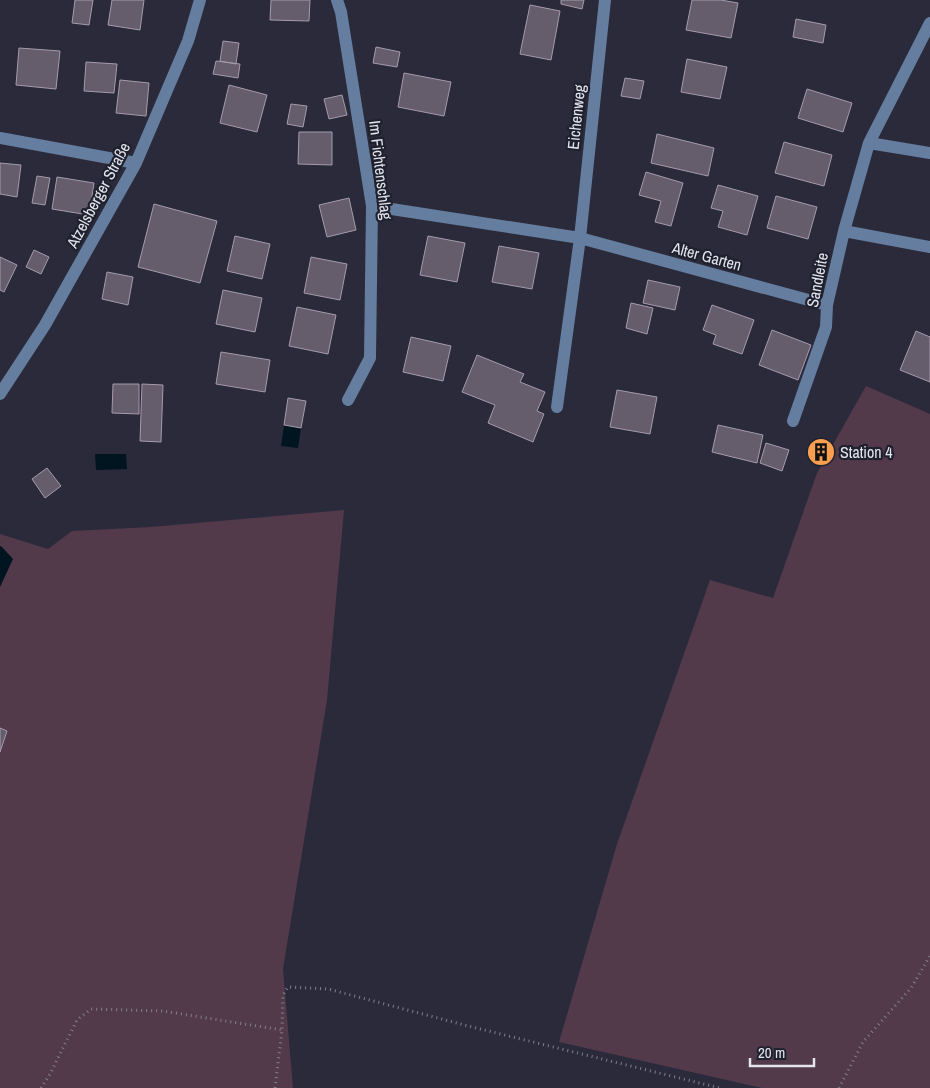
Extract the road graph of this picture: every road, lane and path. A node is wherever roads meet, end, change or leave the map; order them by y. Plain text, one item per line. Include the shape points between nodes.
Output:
1 (200, 0) edge
2 (337, 0) edge
3 (605, 0) edge
4 (930, 23) edge
5 (0, 138) edge
6 (869, 143) junction
7 (930, 153) edge
8 (136, 163) junction
9 (372, 206) junction
10 (844, 231) junction
11 (580, 238) junction
12 (930, 247) edge
13 (827, 305) junction
14 (0, 394) edge
15 (348, 400) dead end
16 (557, 407) dead end
17 (793, 421) dead end
18 (930, 956) edge
19 (282, 1030) junction
20 (41, 1088) edge
21 (275, 1088) edge
22 (720, 1088) edge
23 (839, 1088) edge

1 - 8 street, Atzelsberger Straße via 188,41
2 - 9 street, Im Fichtenschlag
3 - 11 street, Eichenweg
4 - 6 street, Sandleite
5 - 8 street
6 - 7 street
6 - 10 street, Sandleite
8 - 14 street, Atzelsberger Straße via 45,326
9 - 11 street, Alter Garten
9 - 15 street, Im Fichtenschlag via 370,358
10 - 12 street
10 - 13 street, Sandleite
11 - 13 street, Alter Garten
11 - 16 street
13 - 17 street, Sandleite via 826,327
18 - 23 path via 911,988 863,1042
19 - 20 path via 163,1011 92,1010 77,1020
19 - 21 path
19 - 22 path via 284,995 288,987 328,989

